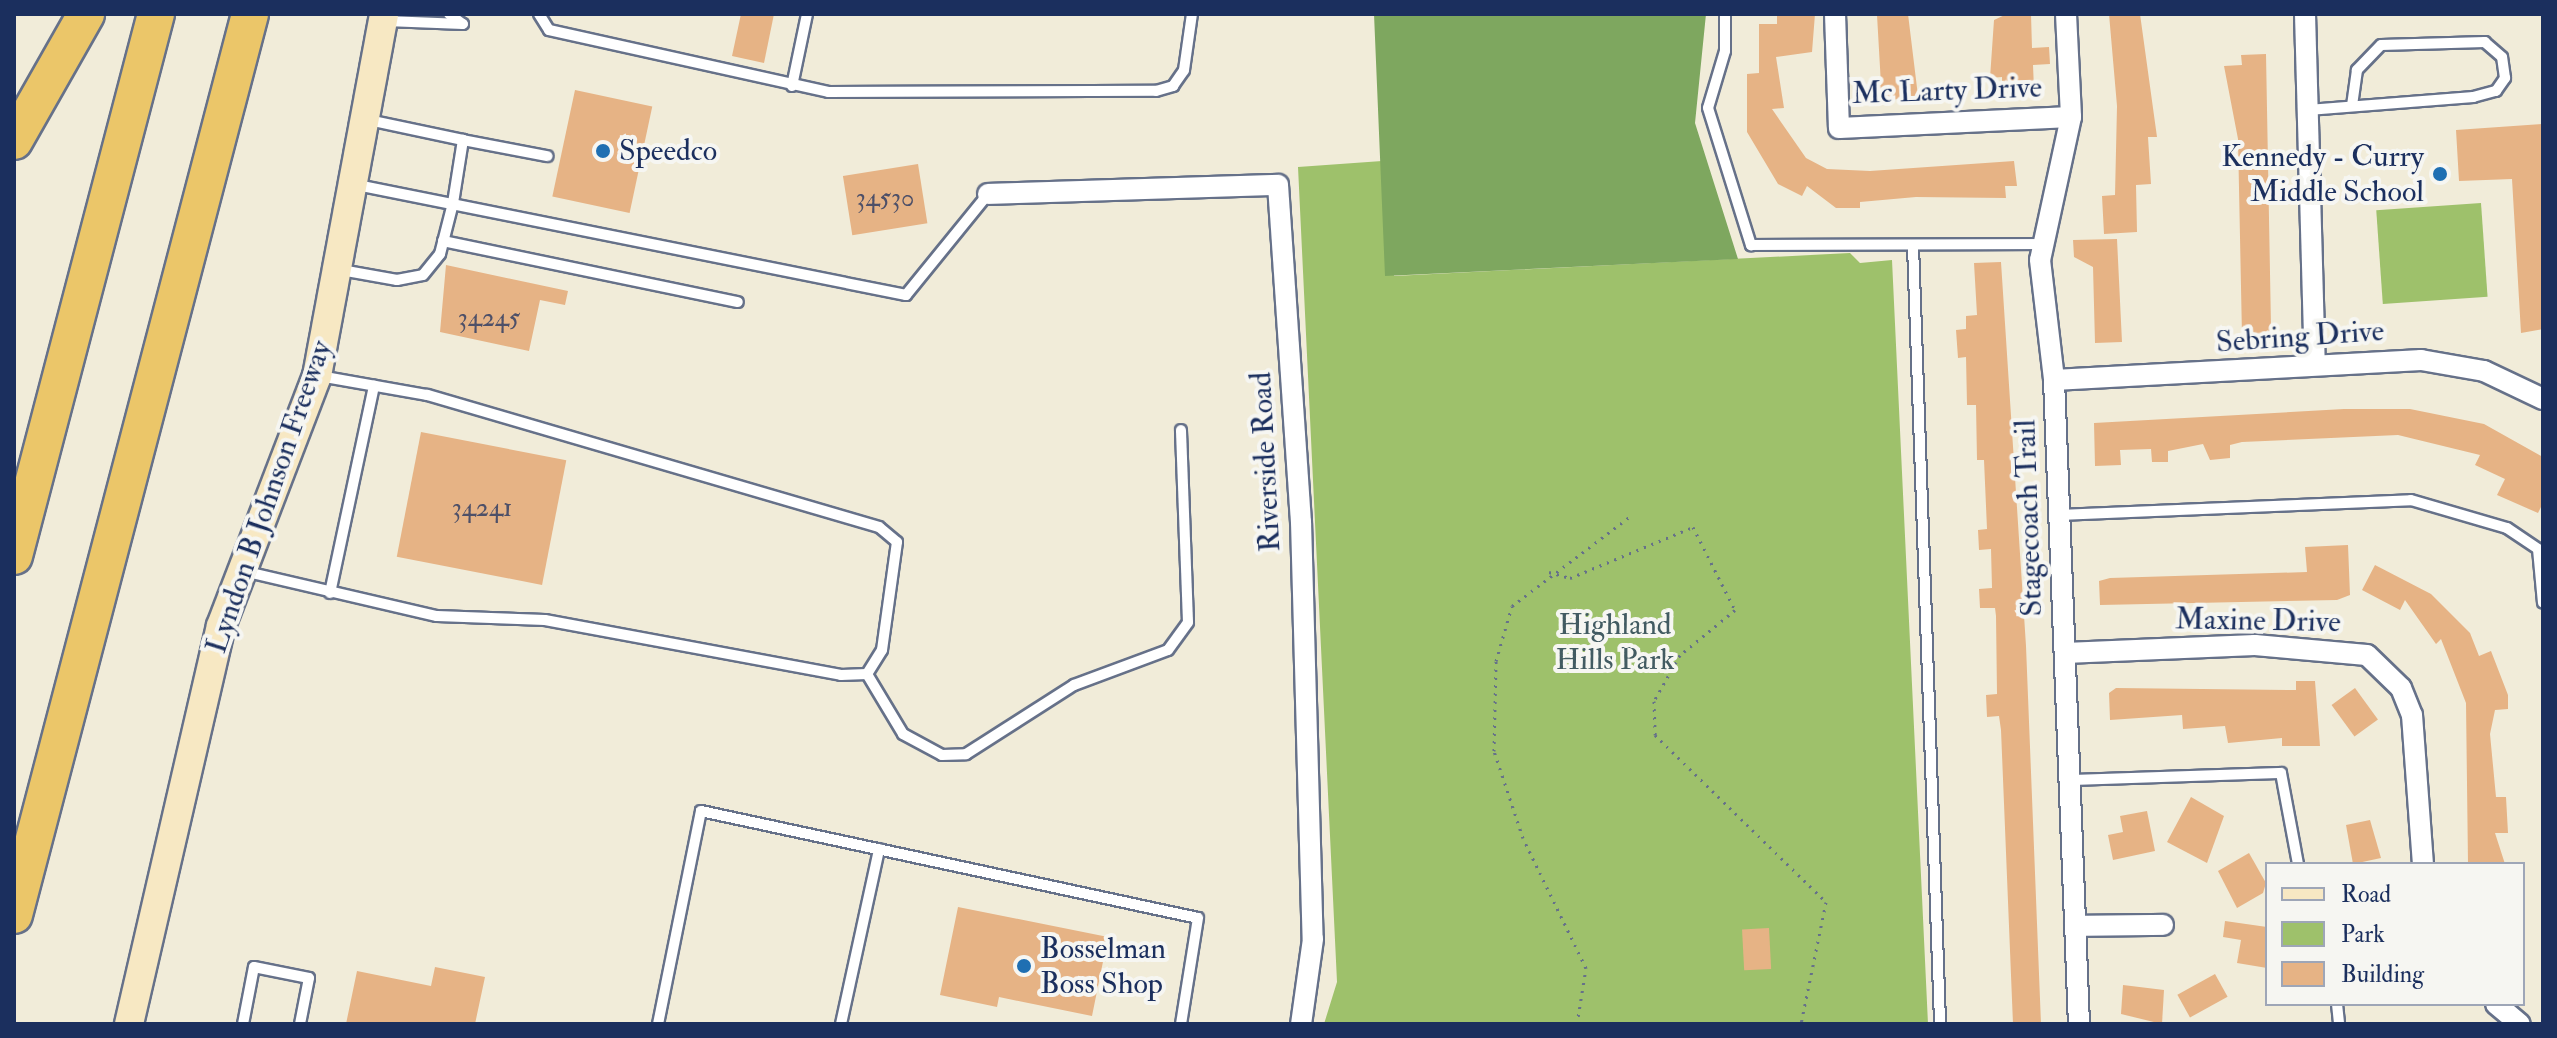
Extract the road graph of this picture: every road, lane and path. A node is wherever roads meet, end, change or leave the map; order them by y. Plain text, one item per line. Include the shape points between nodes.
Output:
1 (86, 14) edge
2 (156, 14) edge
3 (250, 14) edge
4 (449, 14) edge
5 (539, 14) edge
6 (807, 14) edge
7 (1192, 14) edge
8 (1725, 14) edge
9 (1835, 14) edge
10 (2066, 14) edge
11 (2305, 14) edge
12 (384, 18) edge
13 (792, 86) junction
14 (2352, 106) junction
15 (2308, 110) junction
16 (2071, 117) junction
17 (369, 120) junction
18 (463, 140) junction
19 (14, 141) edge
20 (547, 156) dead end
21 (357, 185) junction
22 (988, 194) joint
23 (453, 203) junction
24 (443, 241) junction
25 (2044, 244) junction
26 (1913, 245) junction
27 (341, 270) junction
28 (738, 302) dead end
29 (2315, 364) junction
30 (317, 376) junction
31 (2054, 380) junction
32 (374, 386) junction
33 (2543, 399) edge
34 (1181, 430) dead end
35 (1632, 515) dead end
36 (2059, 515) junction
37 (14, 556) edge
38 (239, 570) junction
39 (1549, 572) junction
40 (330, 593) junction
41 (2543, 603) edge
42 (2065, 653) junction
43 (867, 674) junction
44 (2070, 780) junction
45 (879, 849) junction
46 (2298, 862) edge
47 (2423, 862) edge
48 (14, 915) edge
49 (2163, 925) dead end
50 (2075, 926) junction
51 (2498, 1006) edge
52 (129, 1024) edge
53 (243, 1024) edge
54 (300, 1024) edge
55 (658, 1024) edge
56 (841, 1024) edge
57 (1181, 1024) edge
58 (1301, 1024) edge
59 (1577, 1024) edge
60 (1801, 1024) edge
61 (1940, 1024) edge
62 (2079, 1024) edge
63 (2520, 1024) edge

1 - 19 highway
2 - 37 highway
3 - 48 highway
4 - 12 lane via 463,24
5 - 13 lane via 549,30
6 - 13 lane
7 - 13 lane via 1184,70 1173,86 1156,91 828,92
8 - 26 lane via 1725,51 1708,108 1751,245
9 - 16 street, Mc Larty Drive via 1839,128
10 - 16 street, Stagecoach Trail
11 - 15 street
12 - 17 main road, Lyndon B Johnson Freeway
14 - 14 lane via 2496,91 2505,78 2502,57 2485,42 2381,45 2357,70
14 - 15 lane
15 - 29 street
16 - 25 street, Stagecoach Trail
17 - 18 lane
17 - 21 main road, Lyndon B Johnson Freeway
18 - 20 lane
18 - 23 lane
21 - 23 lane
21 - 27 main road, Lyndon B Johnson Freeway
22 - 23 lane via 906,295
22 - 58 street, Riverside Road via 1278,185 1301,522 1311,862 1313,939
23 - 24 lane
24 - 27 lane via 423,275 397,280
24 - 28 lane
25 - 26 lane
25 - 31 street, Stagecoach Trail
26 - 61 lane
27 - 30 main road, Lyndon B Johnson Freeway
29 - 31 street, Sebring Drive
29 - 33 street, Sebring Drive via 2421,360 2484,371
30 - 32 lane
30 - 38 main road, Lyndon B Johnson Freeway
31 - 36 street, Stagecoach Trail
32 - 40 lane
32 - 43 lane via 879,527 897,542 896,566 882,650
34 - 43 lane via 1188,622 1168,650 1118,662 954,755 903,734
35 - 39 path
36 - 41 lane via 2411,500 2507,528 2538,549
36 - 42 street, Stagecoach Trail
38 - 40 lane
38 - 52 main road, Lyndon B Johnson Freeway
39 - 59 path via 1512,606 1496,661 1494,751 1523,838 1586,968
39 - 60 path via 1570,578 1693,527 1735,610 1680,655 1654,701 1655,735 1826,902
40 - 43 lane via 437,616 545,620
42 - 44 street, Stagecoach Trail
42 - 47 street, Maxine Drive via 2270,645 2367,655 2401,688 2412,715
44 - 46 lane via 2281,773
44 - 50 street, Stagecoach Trail
45 - 55 lane via 701,811
45 - 56 lane
45 - 57 lane via 1198,918
49 - 50 street
50 - 62 street, Stagecoach Trail
51 - 63 street
53 - 54 lane via 254,967 309,978

